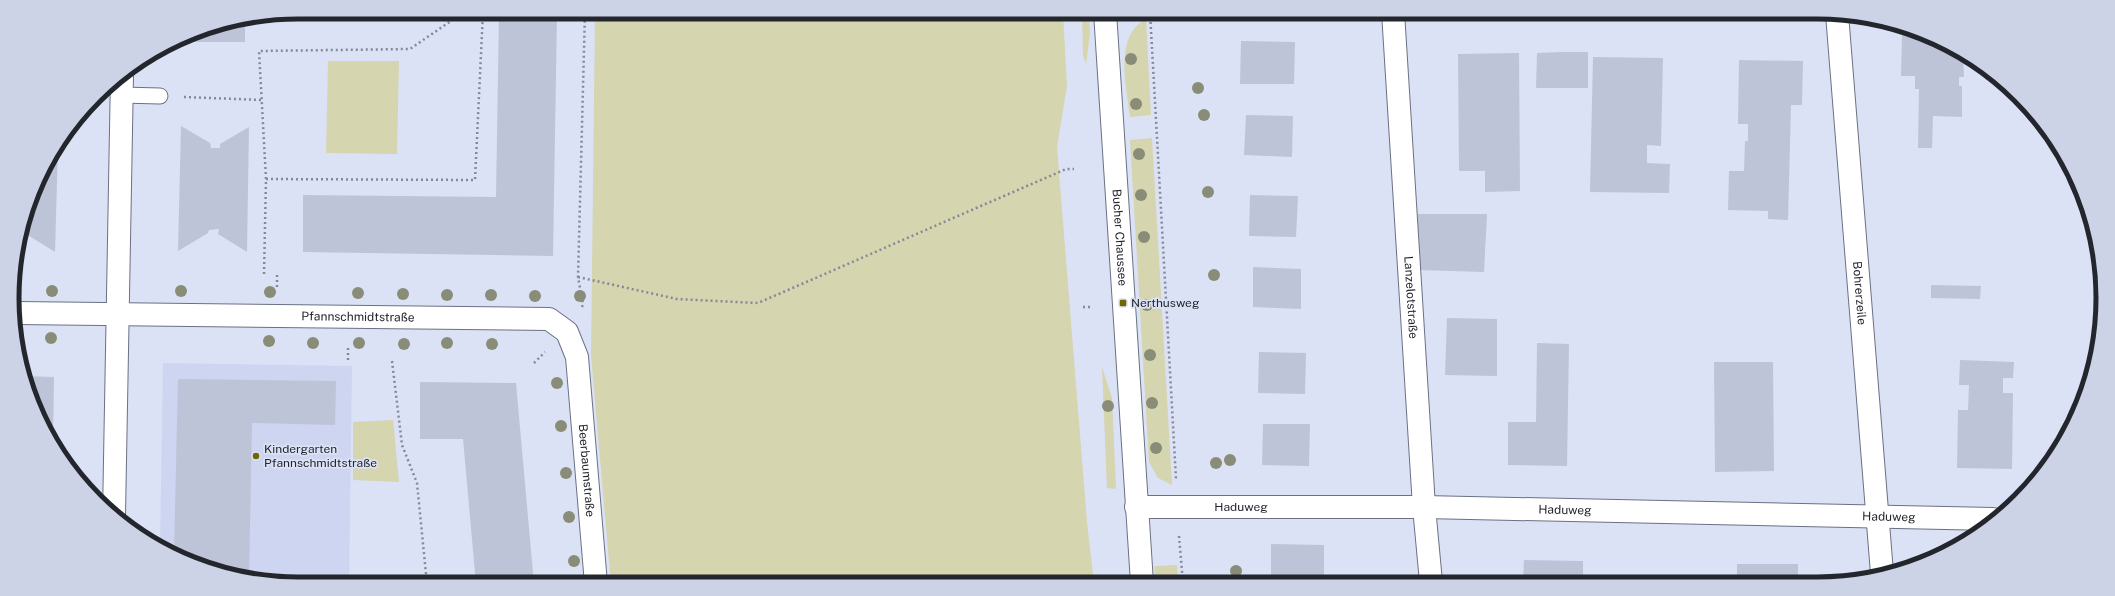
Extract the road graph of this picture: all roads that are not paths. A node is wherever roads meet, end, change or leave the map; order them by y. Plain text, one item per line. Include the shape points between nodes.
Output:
1 (1105, 19) edge
2 (1393, 19) edge
3 (1837, 20) edge
4 (122, 85) edge
5 (160, 96) road end
6 (20, 313) edge
7 (118, 314) junction
8 (577, 357) joint
9 (1136, 507) junction
10 (114, 508) edge
11 (1424, 508) junction
12 (1878, 518) junction
13 (1987, 519) edge
14 (1882, 569) edge
15 (595, 577) edge
16 (1142, 577) edge
17 (1431, 577) edge

1 - 9 street, Bucher Chaussee
2 - 11 street, Lanzelotstraße
3 - 12 street, Bohrerzeile
4 - 5 lane
4 - 7 street
6 - 7 street, Pfannschmidtstraße
7 - 8 street, Pfannschmidtstraße via 549,319 566,332
7 - 10 street
8 - 15 street, Beerbaumstraße
9 - 11 street, Haduweg
9 - 16 street, Bucher Chaussee
11 - 12 street, Haduweg
11 - 17 street, Lanzelotstraße
12 - 13 street, Haduweg
12 - 14 street, Bohrerzeile

